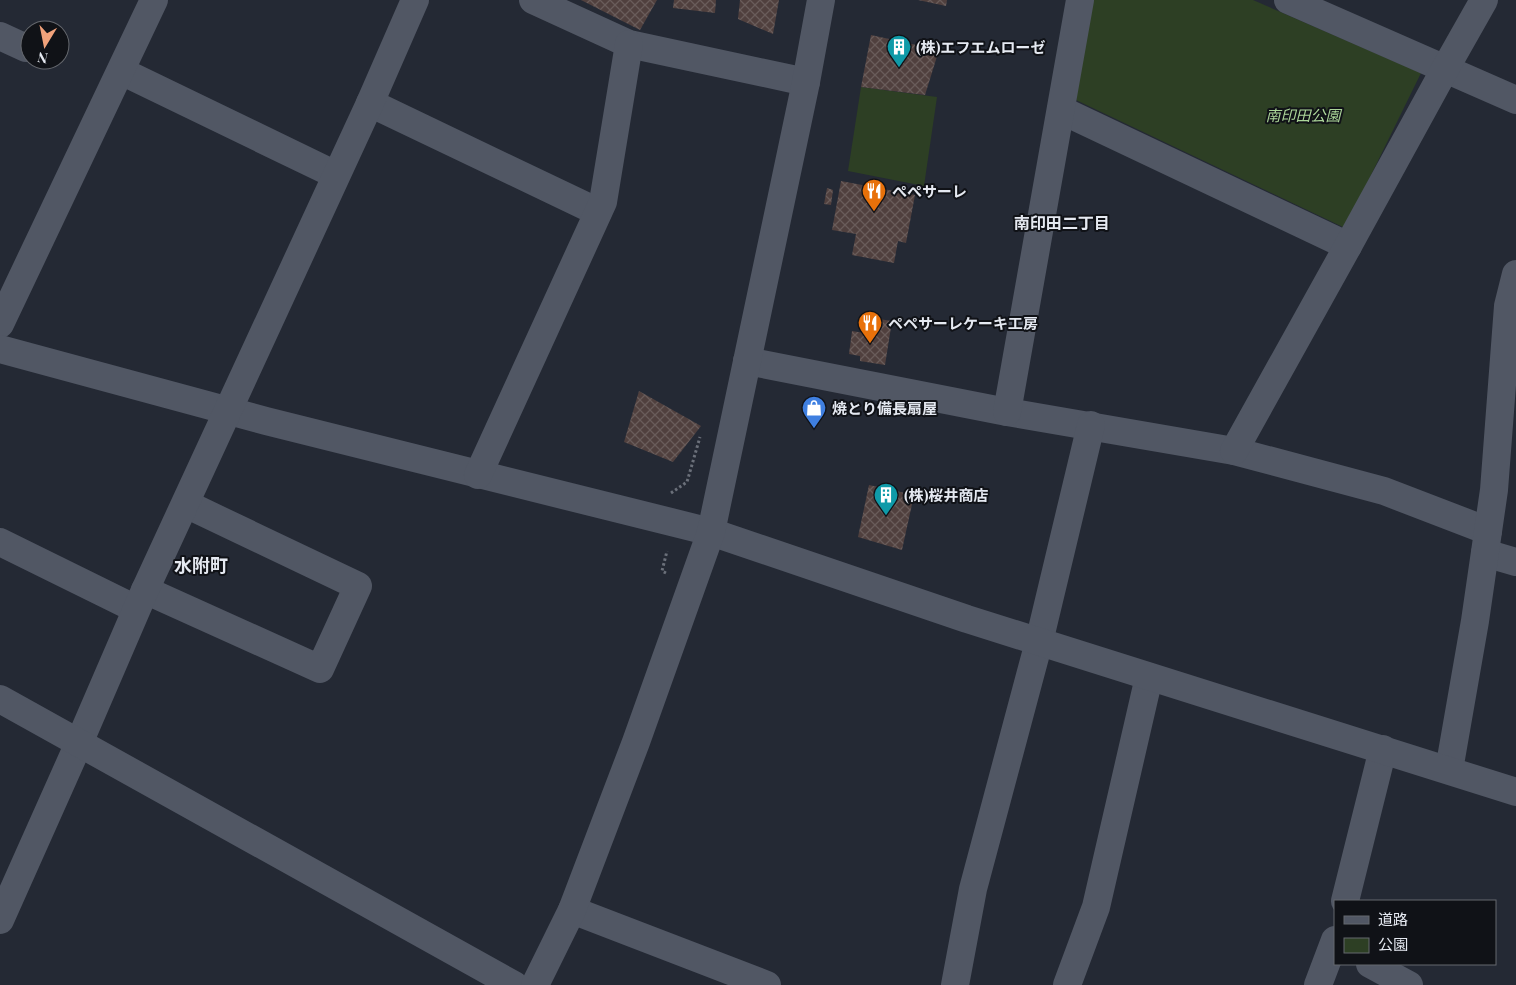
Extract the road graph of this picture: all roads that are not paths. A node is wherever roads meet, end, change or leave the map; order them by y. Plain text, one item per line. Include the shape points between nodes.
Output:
1 (153, 0) edge
2 (415, 0) edge
3 (533, 0) edge
4 (821, 0) edge
5 (1080, 0) edge
6 (1288, 0) edge
7 (1484, 0) edge
8 (0, 36) edge
9 (629, 44) junction
10 (20, 45) edge
11 (1445, 69) junction
12 (121, 71) junction
13 (806, 82) junction
14 (1516, 100) edge
15 (370, 103) junction
16 (1061, 110) junction
17 (336, 176) junction
18 (598, 212) junction
19 (1348, 246) junction
20 (1516, 274) edge
21 (1512, 307) edge
22 (0, 324) edge
23 (0, 349) edge
24 (747, 361) junction
25 (228, 410) junction
26 (1007, 412) junction
27 (1091, 425) junction
28 (1234, 450) junction
29 (478, 474) junction
30 (186, 504) junction
31 (711, 532) junction
32 (0, 542) edge
33 (1487, 542) junction
34 (1516, 562) edge
35 (141, 599) junction
36 (1039, 642) junction
37 (1149, 677) junction
38 (0, 699) edge
39 (79, 742) junction
40 (1383, 749) junction
41 (1449, 770) junction
42 (1516, 792) edge
43 (1345, 900) edge
44 (572, 910) junction
45 (0, 920) edge
46 (1334, 943) edge
47 (1372, 965) edge
48 (514, 985) edge
49 (535, 985) edge
50 (767, 985) edge
51 (955, 985) edge
52 (1067, 985) edge
53 (1318, 985) edge
54 (1409, 985) edge

1 - 12 street
2 - 15 street
3 - 9 street
4 - 13 street
5 - 16 street
6 - 11 street
7 - 11 street
8 - 10 street
9 - 13 street
9 - 18 street
11 - 14 street
11 - 19 street
12 - 17 street
12 - 22 street
13 - 24 street
15 - 17 street
15 - 18 street
16 - 19 street
16 - 26 street
17 - 25 street
18 - 29 street
19 - 28 street
20 - 21 street
21 - 33 street
23 - 25 street
24 - 26 street
24 - 31 street
25 - 29 street
25 - 30 street
26 - 27 street
27 - 28 street
27 - 36 street
28 - 33 street via 1384,491
29 - 31 street
30 - 35 street
30 - 35 street via 358,586 320,669
31 - 36 street
31 - 44 street
32 - 35 street
33 - 34 street
33 - 41 street
35 - 39 street
36 - 37 street
36 - 51 street via 973,889
37 - 40 street
37 - 52 street via 1096,907
38 - 39 street
39 - 45 street
39 - 48 street
40 - 41 street
40 - 43 street
41 - 42 street
44 - 49 street
44 - 50 street
46 - 53 street
47 - 54 street

